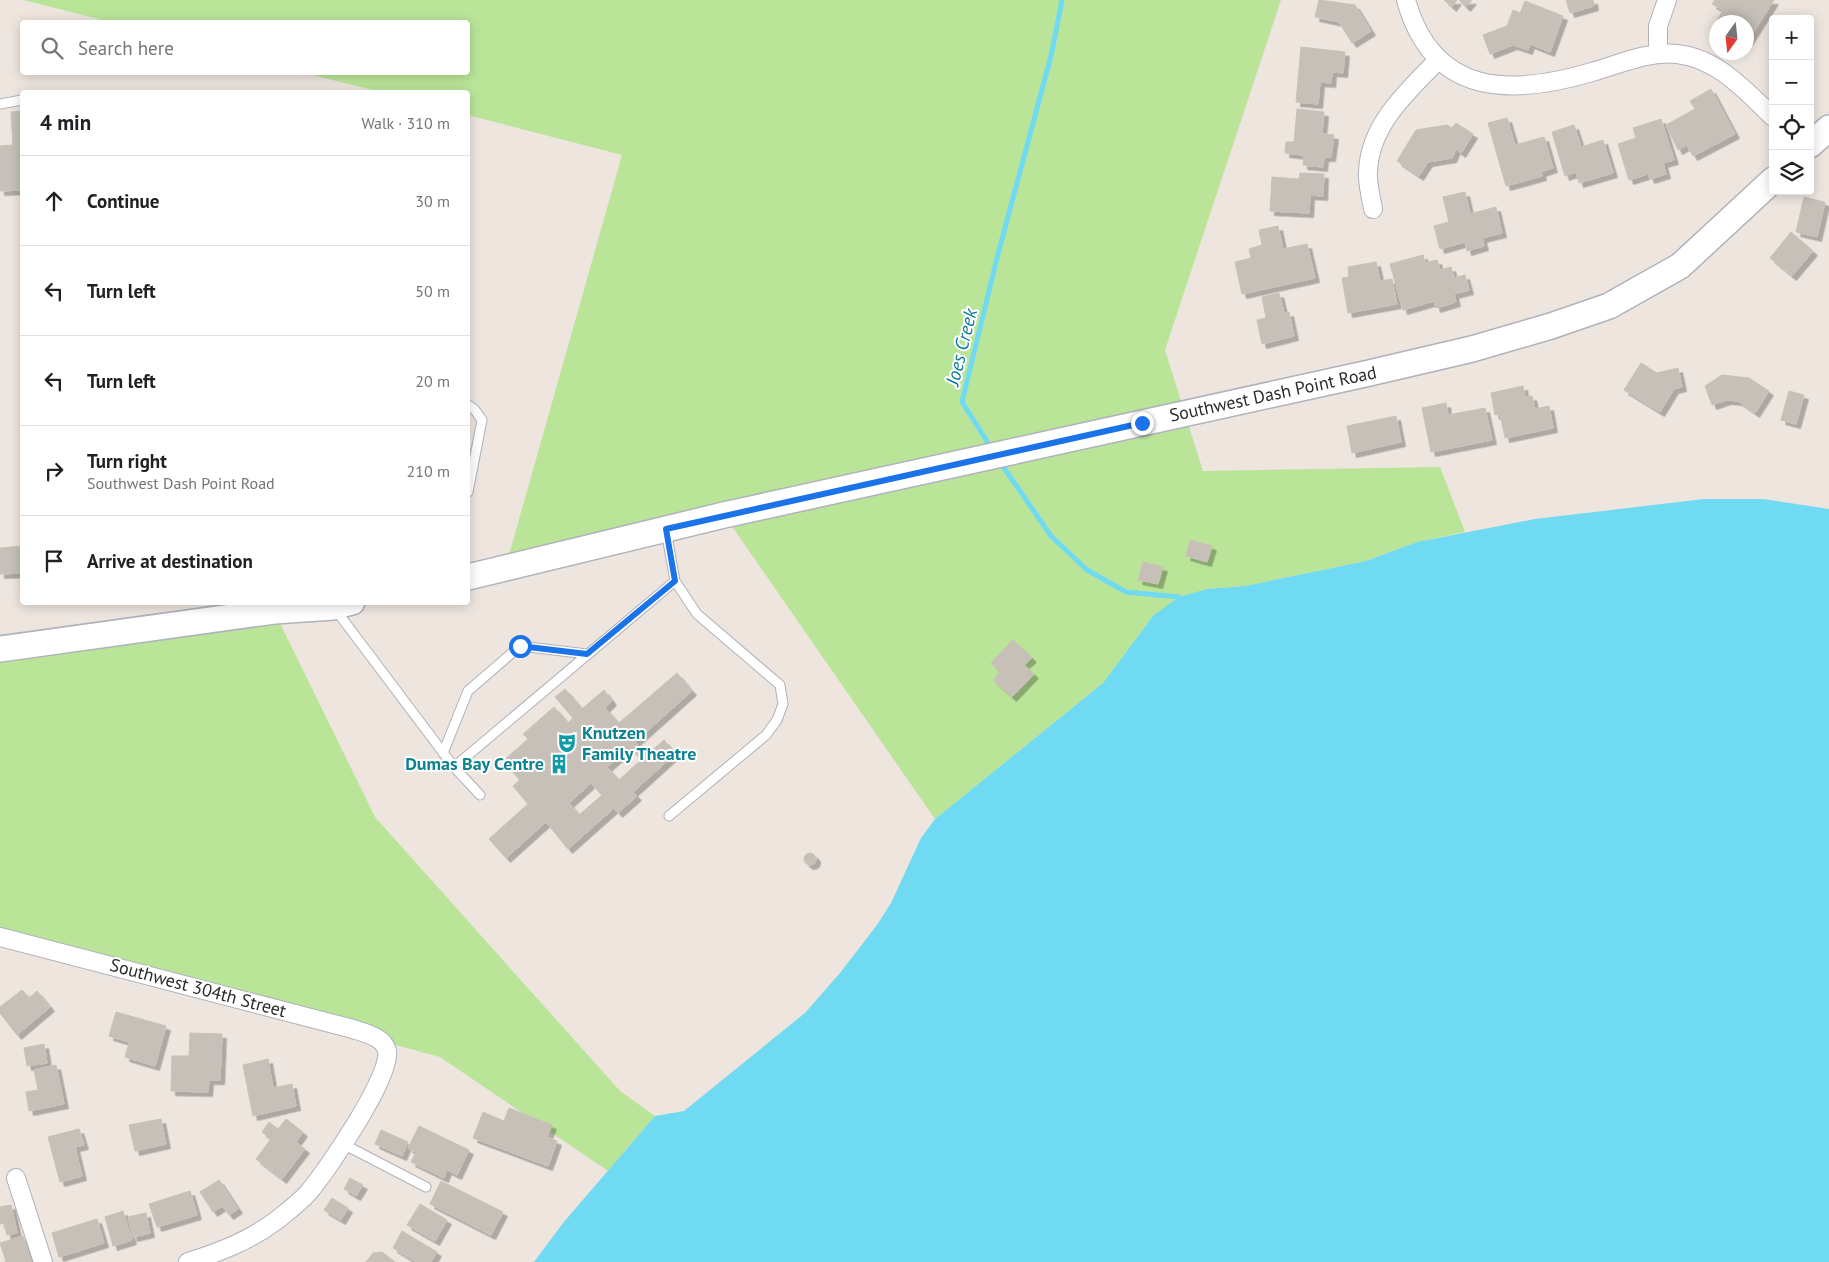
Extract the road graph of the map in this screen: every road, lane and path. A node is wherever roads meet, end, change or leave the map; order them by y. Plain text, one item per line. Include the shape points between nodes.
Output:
1 (1406, 0) edge
2 (1667, 0) edge
3 (1658, 54) junction
4 (1438, 60) junction
5 (20, 100) edge
6 (0, 104) edge
7 (1769, 113) edge
8 (1829, 128) edge
9 (1814, 142) edge
10 (1769, 184) edge
11 (1373, 209) dead end
12 (470, 406) edge
13 (470, 482) edge
14 (666, 529) junction
15 (470, 577) edge
16 (675, 581) junction
17 (333, 605) edge
18 (344, 605) edge
19 (0, 649) edge
20 (587, 654) junction
21 (443, 753) junction
22 (454, 768) junction
23 (480, 794) dead end
24 (669, 816) dead end
25 (0, 937) edge
26 (343, 1144) junction
27 (16, 1178) dead end
28 (426, 1187) dead end
29 (44, 1262) edge
30 (188, 1262) edge

1 - 4 street via 1415,24
2 - 3 street via 1658,26
3 - 4 street via 1570,78 1514,87 1460,76
3 - 7 street via 1678,54 1715,67 1736,81
4 - 11 street via 1396,104 1378,131 1370,150 1368,172
5 - 6 lane
8 - 9 main road
10 - 14 main road, Southwest Dash Point Road via 1680,266 1608,306 1552,326 1472,349
12 - 13 lane via 482,420
14 - 15 main road, Southwest Dash Point Road
14 - 16 lane
16 - 20 lane
16 - 24 lane via 697,614 780,685 783,704 766,735
17 - 19 main road via 212,615
18 - 21 lane
20 - 21 lane via 520,646 468,692
20 - 22 lane
21 - 22 lane
22 - 23 lane
25 - 26 street, Southwest 304th Street via 353,1029 379,1040 387,1052 383,1072
26 - 28 lane
26 - 30 street via 306,1194 277,1220 248,1240
27 - 29 street

